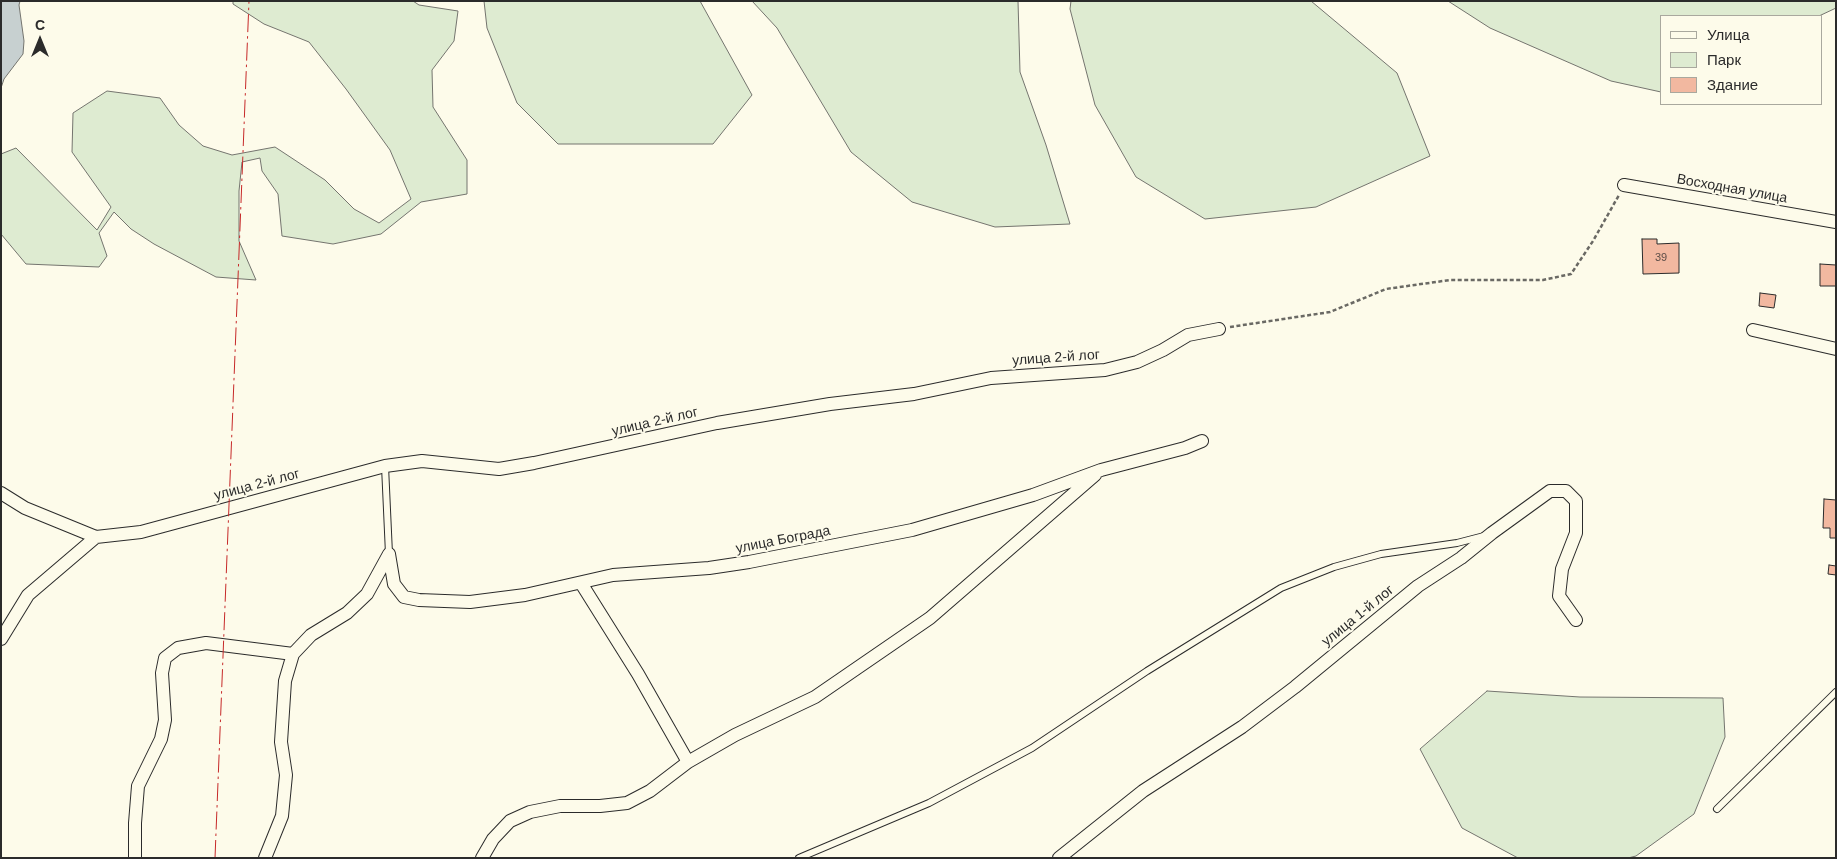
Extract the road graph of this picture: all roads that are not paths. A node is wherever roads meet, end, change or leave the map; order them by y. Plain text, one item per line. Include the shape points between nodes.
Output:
1 (1624, 185) road end
2 (1836, 222) edge
3 (1219, 329) road end
4 (1753, 330) dead end
5 (1836, 349) edge
6 (1202, 441) dead end
7 (384, 466) junction
8 (1101, 470) junction
9 (1, 493) edge
10 (1492, 534) junction
11 (96, 537) junction
12 (388, 554) junction
13 (581, 583) junction
14 (1576, 620) dead end
15 (1, 639) edge
16 (292, 654) junction
17 (1836, 692) edge
18 (688, 762) junction
19 (1717, 809) dead end
20 (135, 858) edge
21 (265, 858) edge
22 (482, 858) edge
23 (799, 858) edge
24 (1059, 858) edge

1 - 2 street, Восходная улица
3 - 7 street, улица 2-й лог via 1188,335 1137,362 1105,370 991,378 914,394 830,404 717,423 534,464 499,468 422,461
4 - 5 street
6 - 8 street, улица Бограда
7 - 11 street, улица 2-й лог via 141,532
7 - 12 lane
8 - 13 street, улица Бограда via 1033,495 912,530 749,562 613,575
8 - 18 street via 930,618 816,697 735,735
9 - 11 street via 25,508
10 - 14 street, улица 1-й лог via 1550,491 1566,491 1576,500 1576,534 1562,568 1559,596
10 - 23 lane via 1457,543 1381,554 1334,567 1281,588 1147,671 1032,748 929,803
10 - 24 street, улица 1-й лог via 1418,586 1242,728 1144,791
11 - 15 street via 41,582 28,596
12 - 13 street, улица Бограда via 394,584 404,597 419,600 470,602
12 - 16 street via 367,594 347,613 311,635
13 - 18 street
16 - 20 street via 206,643 178,648 165,658 162,673 165,720 161,739 138,786
16 - 21 street via 285,681 281,742 286,775 282,816
17 - 19 lane
18 - 22 street via 650,791 627,803 560,806 530,812 510,821 493,839

